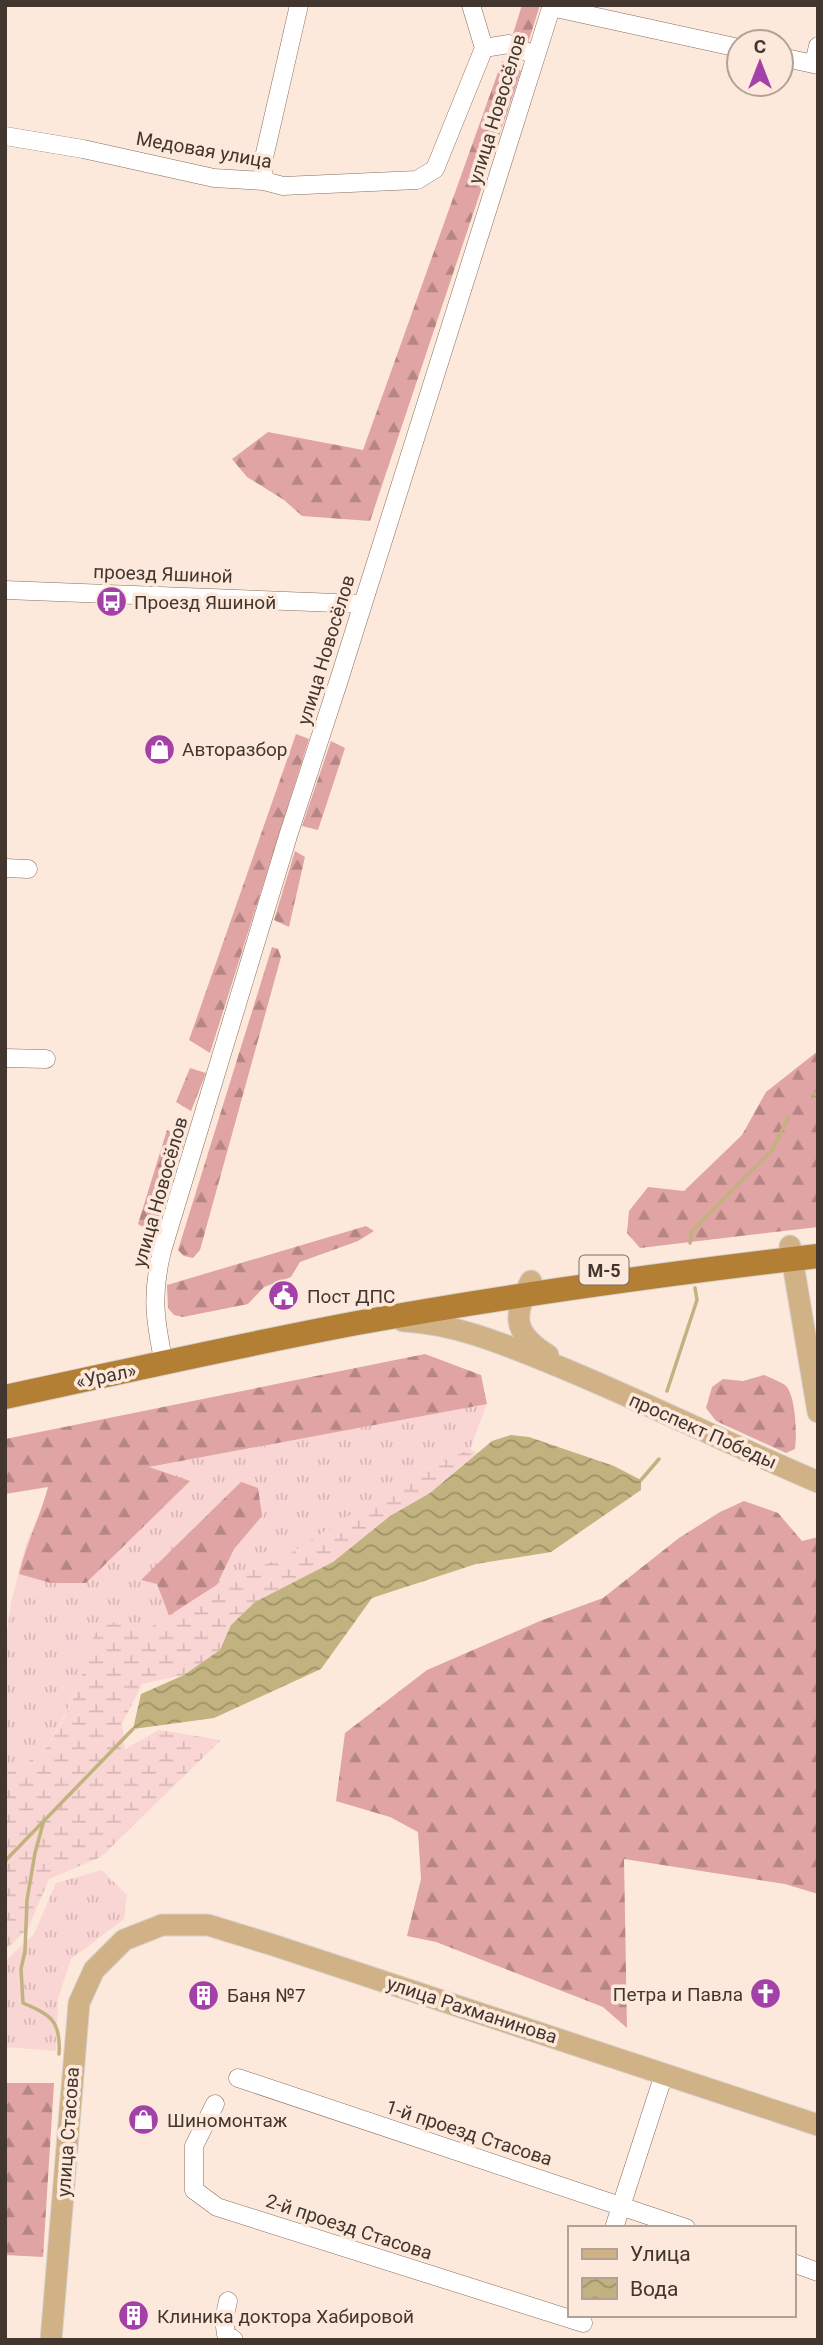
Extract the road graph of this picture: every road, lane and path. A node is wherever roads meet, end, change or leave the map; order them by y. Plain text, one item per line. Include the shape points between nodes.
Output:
1 (299, 5) edge
2 (471, 5) edge
3 (551, 6) edge
4 (592, 10) edge
5 (725, 44) edge
6 (818, 46) edge
7 (484, 48) junction
8 (536, 57) junction
9 (795, 60) edge
10 (816, 64) edge
11 (5, 136) edge
12 (264, 181) junction
13 (5, 590) edge
14 (362, 604) junction
15 (5, 868) edge
16 (28, 869) dead end
17 (5, 1058) edge
18 (46, 1059) dead end
19 (818, 1243) edge
20 (791, 1252) junction
21 (818, 1256) edge
22 (818, 1264) edge
23 (527, 1288) junction
24 (797, 1289) junction
25 (376, 1320) junction
26 (205, 1349) junction
27 (163, 1357) junction
28 (589, 1379) junction
29 (5, 1384) edge
30 (5, 1397) edge
31 (818, 1412) edge
32 (818, 1460) edge
33 (791, 1471) junction
34 (818, 1482) edge
35 (124, 1940) joint
36 (664, 2074) junction
37 (238, 2078) dead end
38 (215, 2104) dead end
39 (818, 2125) edge
40 (621, 2206) junction
41 (615, 2226) edge
42 (680, 2226) edge
43 (795, 2264) edge
44 (818, 2272) edge
45 (228, 2301) dead end
46 (582, 2326) edge
47 (51, 2340) edge
48 (234, 2340) edge

1 - 12 street via 262,162
2 - 7 street
3 - 4 street
3 - 8 street, улица Новосёлов
4 - 5 street
6 - 10 street
7 - 8 street via 509,44
7 - 12 street, Медовая улица via 435,169 417,180 283,186
8 - 14 street, улица Новосёлов
9 - 10 street
11 - 12 street, Медовая улица via 214,178
13 - 14 street, проезд Яшиной
14 - 27 street, улица Новосёлов via 162,1251 154,1296
15 - 16 street
17 - 18 street
19 - 20 highway, М-5
20 - 21 highway, М-5
20 - 23 highway, М-5
20 - 24 main road
22 - 24 main road via 803,1270
23 - 25 highway, М-5
23 - 26 highway, М-5 via 350,1311
23 - 28 main road, проспект Победы via 517,1318 527,1338
24 - 31 main road
25 - 26 highway, М-5
25 - 28 main road, проспект Победы via 420,1321 466,1330
26 - 27 highway, «Урал» / М-5
27 - 29 highway, «Урал» / М-5
27 - 30 highway, «Урал» / М-5
28 - 33 main road, проспект Победы
32 - 33 main road via 810,1469
33 - 34 main road, проспект Победы
35 - 36 main road, улица Рахманинова via 162,1925 208,1925
35 - 47 main road, улица Стасова via 94,1970 79,2003
36 - 39 main road, улица Рахманинова
36 - 40 street
37 - 40 street, 1-й проезд Стасова
38 - 46 street, 2-й проезд Стасова via 194,2146 194,2190 217,2207
40 - 41 street
40 - 42 street, 1-й проезд Стасова
43 - 44 street
45 - 48 street via 226,2334

